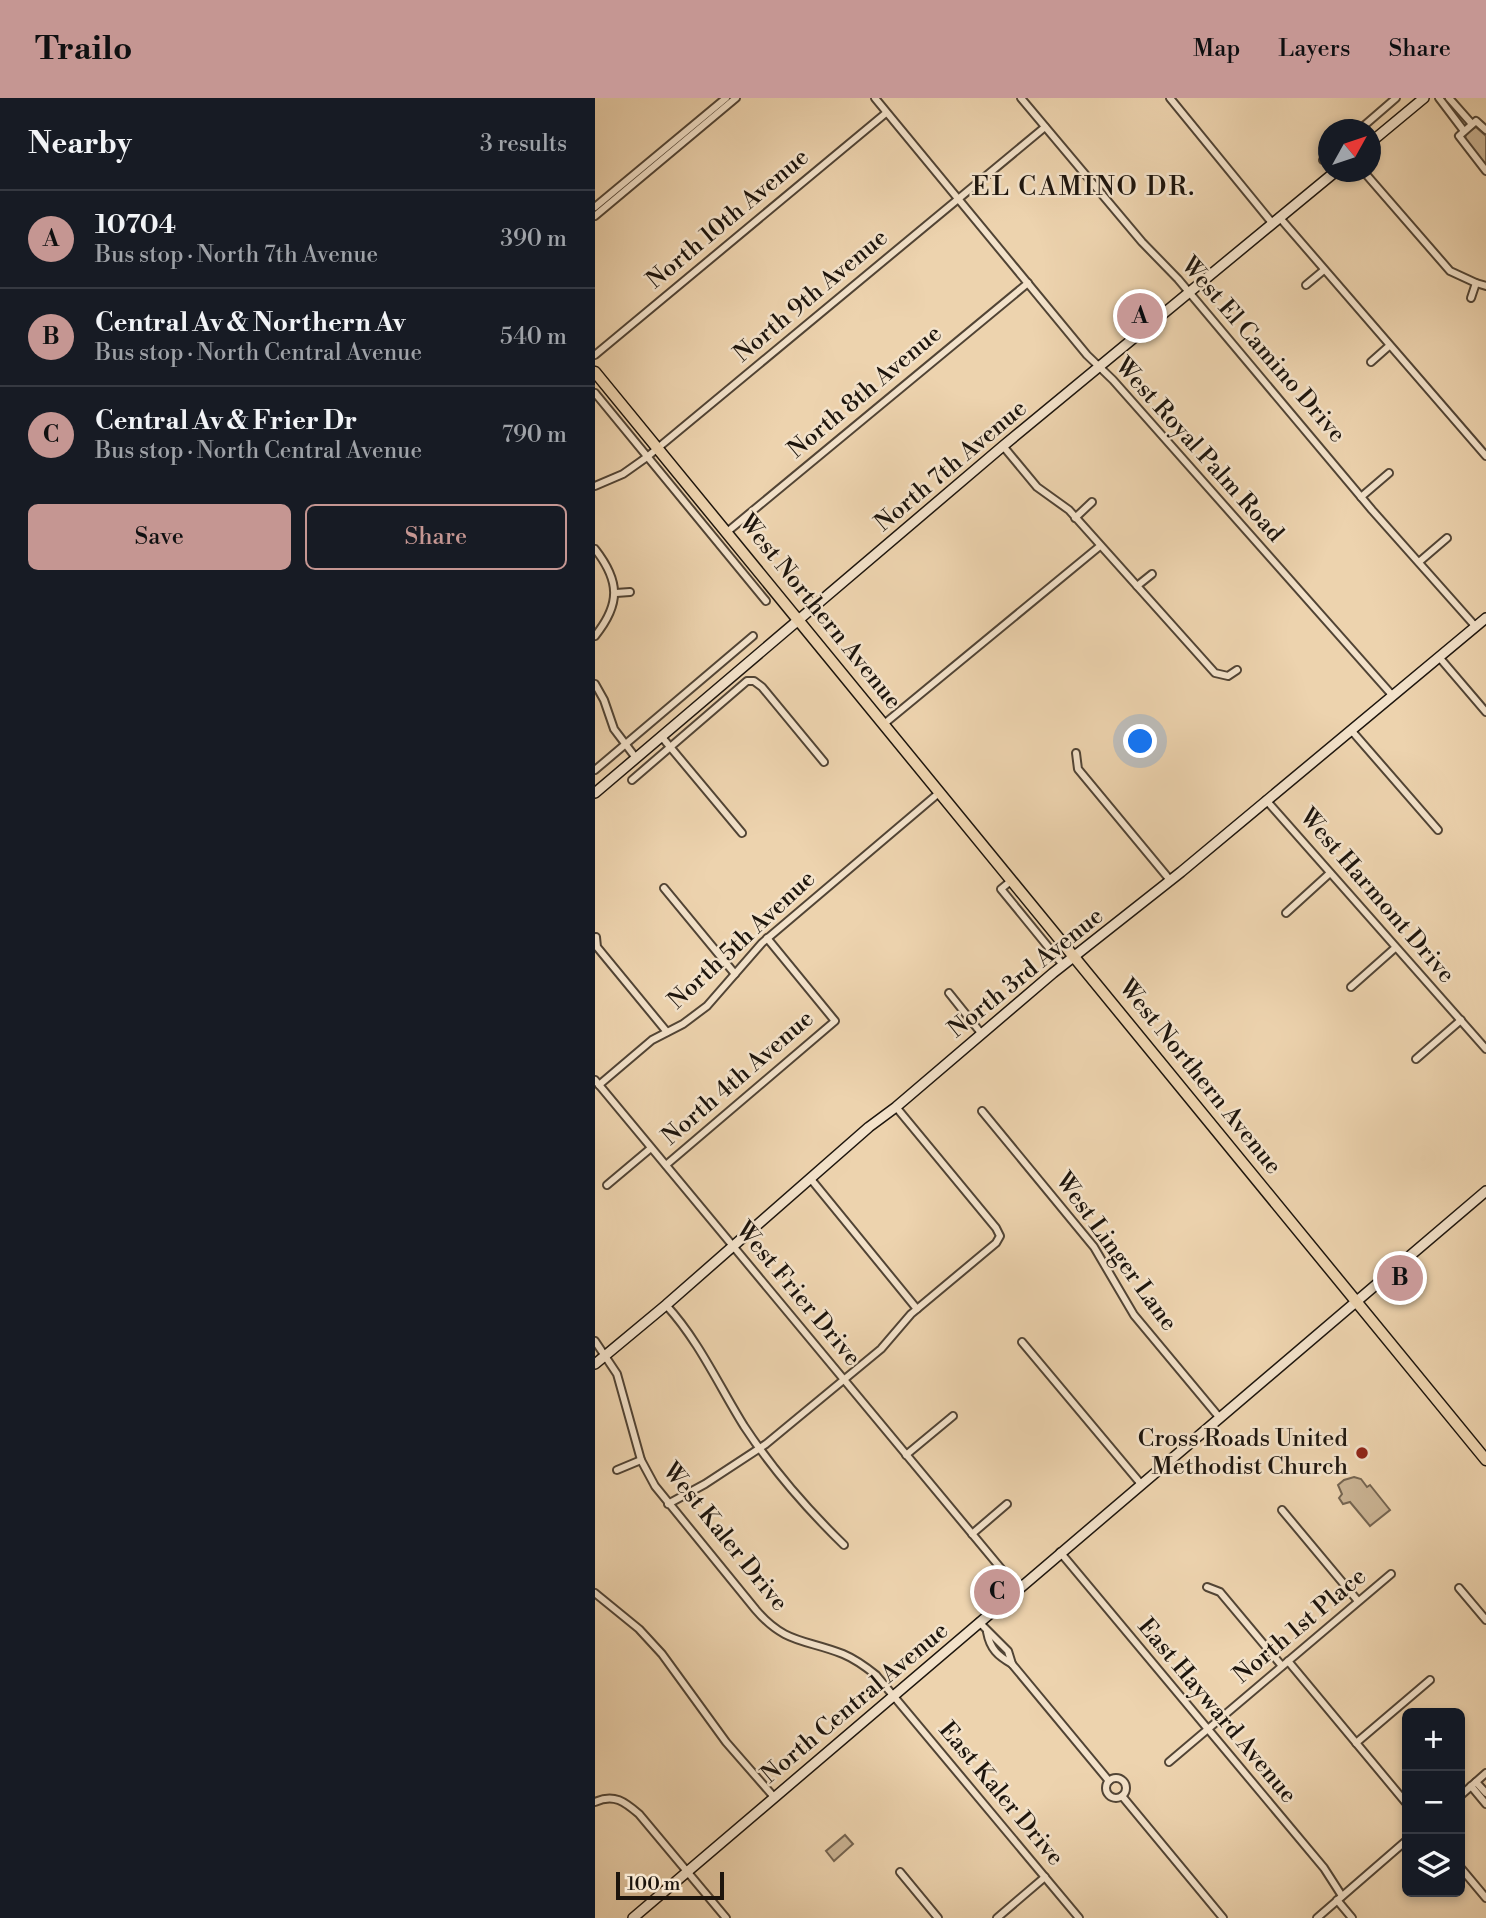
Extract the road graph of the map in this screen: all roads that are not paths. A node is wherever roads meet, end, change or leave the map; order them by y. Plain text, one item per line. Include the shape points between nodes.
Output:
1 (726, 98) edge
2 (736, 98) edge
3 (875, 98) edge
4 (1021, 98) edge
5 (1170, 98) edge
6 (1397, 98) edge
7 (1424, 98) edge
8 (1439, 98) edge
9 (1449, 98) edge
10 (886, 113) junction
11 (1372, 119) edge
12 (1472, 124) junction
13 (1045, 127) junction
14 (1486, 130) edge
15 (1464, 131) junction
16 (1381, 133) edge
17 (1486, 171) edge
18 (1323, 182) edge
19 (1373, 182) edge
20 (958, 198) junction
21 (595, 207) edge
22 (595, 216) edge
23 (1277, 221) junction
24 (1324, 270) junction
25 (1028, 283) junction
26 (1476, 284) junction
27 (1306, 285) dead end
28 (1486, 286) edge
29 (1190, 293) junction
30 (1471, 298) dead end
31 (1389, 346) junction
32 (595, 355) edge
33 (1371, 362) dead end
34 (1100, 368) junction
35 (595, 372) edge
36 (595, 393) edge
37 (1003, 446) junction
38 (657, 449) junction
39 (1486, 456) edge
40 (647, 457) junction
41 (1389, 473) dead end
42 (595, 486) edge
43 (1361, 496) junction
44 (1093, 502) dead end
45 (1075, 518) junction
46 (727, 532) junction
47 (1447, 538) dead end
48 (1100, 546) junction
49 (595, 549) edge
50 (1419, 562) junction
51 (1152, 574) dead end
52 (1137, 586) junction
53 (631, 592) dead end
54 (616, 593) junction
55 (766, 601) dead end
56 (1486, 618) edge
57 (799, 619) junction
58 (1476, 627) junction
59 (595, 636) edge
60 (753, 636) dead end
61 (1439, 657) junction
62 (1237, 670) dead end
63 (595, 684) edge
64 (1392, 695) junction
65 (1486, 712) edge
66 (884, 724) junction
67 (1351, 730) junction
68 (661, 736) junction
69 (624, 745) junction
70 (670, 747) junction
71 (1076, 753) dead end
72 (636, 758) junction
73 (824, 762) dead end
74 (595, 770) edge
75 (632, 779) dead end
76 (940, 792) junction
77 (595, 793) edge
78 (1266, 800) junction
79 (1438, 830) dead end
80 (742, 833) dead end
81 (1330, 873) junction
82 (1011, 880) junction
83 (1170, 880) junction
84 (664, 888) dead end
85 (1286, 913) dead end
86 (596, 937) edge
87 (767, 938) junction
88 (1395, 947) junction
89 (1075, 957) junction
90 (1063, 965) junction
91 (734, 974) junction
92 (1351, 986) dead end
93 (949, 993) dead end
94 (1461, 1020) junction
95 (667, 1032) junction
96 (981, 1033) junction
97 (1486, 1049) edge
98 (1416, 1059) dead end
99 (597, 1082) edge
100 (896, 1107) junction
101 (982, 1111) dead end
102 (651, 1147) junction
103 (666, 1165) junction
104 (810, 1178) junction
105 (607, 1185) dead end
106 (1486, 1191) edge
107 (733, 1246) junction
108 (1357, 1301) junction
109 (666, 1305) junction
110 (917, 1309) junction
111 (595, 1341) edge
112 (1022, 1342) dead end
113 (605, 1355) junction
114 (595, 1364) edge
115 (845, 1381) junction
116 (953, 1416) dead end
117 (1219, 1417) junction
118 (760, 1449) junction
119 (906, 1455) junction
120 (1486, 1460) edge
121 (641, 1461) junction
122 (617, 1470) dead end
123 (1140, 1484) junction
124 (667, 1504) junction
125 (1007, 1504) dead end
126 (1282, 1510) dead end
127 (972, 1534) junction
128 (844, 1545) dead end
129 (1060, 1552) junction
130 (1391, 1574) dead end
131 (1207, 1587) dead end
132 (1459, 1588) dead end
133 (1018, 1589) junction
134 (595, 1593) edge
135 (1358, 1601) junction
136 (1486, 1620) edge
137 (979, 1622) junction
138 (1285, 1664) junction
139 (1430, 1679) dead end
140 (894, 1695) junction
141 (1208, 1729) junction
142 (1356, 1743) junction
143 (1170, 1762) dead end
144 (1486, 1773) edge
145 (1109, 1781) junction
146 (1474, 1784) junction
147 (1465, 1792) edge
148 (1486, 1793) edge
149 (1122, 1796) junction
150 (774, 1797) junction
151 (1402, 1798) edge
152 (595, 1802) edge
153 (1486, 1804) edge
154 (1402, 1844) edge
155 (688, 1871) junction
156 (900, 1872) dead end
157 (1465, 1873) edge
158 (1045, 1877) junction
159 (1340, 1898) junction
160 (1486, 1898) edge
161 (633, 1918) edge
162 (726, 1918) edge
163 (938, 1918) edge
164 (996, 1918) edge
165 (1079, 1918) edge
166 (1223, 1918) edge
167 (1317, 1918) edge
168 (1352, 1918) edge

1 - 21 street
2 - 22 street
3 - 10 street, West Royal Palm Road
4 - 13 street, West El Camino Drive
5 - 23 street
6 - 11 street
7 - 16 main road
8 - 15 street
9 - 12 street
10 - 20 street, West Royal Palm Road
10 - 32 street, North 10th Avenue
12 - 14 street via 1476,121
12 - 15 street
13 - 20 street, North 9th Avenue
13 - 29 street, West El Camino Drive
15 - 17 street via 1461,141
18 - 23 main road, North 7th Avenue
19 - 26 street via 1450,271
20 - 25 street, West Royal Palm Road
20 - 38 street, North 9th Avenue
23 - 24 street
23 - 29 main road, North 7th Avenue
24 - 27 street
24 - 31 street
25 - 34 street, West Royal Palm Road
25 - 46 street, North 8th Avenue
26 - 28 street
26 - 30 street
29 - 34 main road, North 7th Avenue
29 - 43 street, West El Camino Drive
31 - 33 street
31 - 39 street
34 - 37 main road, North 7th Avenue
34 - 64 street, West Royal Palm Road
35 - 38 main road, West Northern Avenue
36 - 40 street, West Northern Avenue
37 - 45 street via 1037,487
37 - 57 main road, North 7th Avenue
38 - 40 street, North 9th Avenue
38 - 46 main road, West Northern Avenue
40 - 42 street, North 9th Avenue
40 - 55 street, West Northern Avenue
41 - 43 street
43 - 50 street, West El Camino Drive
44 - 45 street
45 - 48 street
46 - 57 main road, West Northern Avenue
47 - 50 street
48 - 52 street
48 - 66 street
49 - 54 street
50 - 58 street, West El Camino Drive
51 - 52 street
52 - 62 street via 1215,673 1228,676
53 - 54 street
54 - 59 street via 611,612
56 - 58 main road, North 3rd Avenue
57 - 66 main road, West Northern Avenue
57 - 68 main road, North 7th Avenue
58 - 61 main road, North 3rd Avenue
60 - 69 street
61 - 64 main road, North 3rd Avenue
61 - 65 street
63 - 69 street
64 - 67 main road, North 3rd Avenue
66 - 76 main road, West Northern Avenue
67 - 78 main road, North 3rd Avenue
67 - 79 street
68 - 70 street
68 - 72 main road, North 7th Avenue
69 - 72 street
69 - 74 street
70 - 73 street via 747,681 754,681
70 - 75 street
70 - 80 street
71 - 83 street via 1078,769
72 - 77 main road, North 7th Avenue
76 - 82 main road, West Northern Avenue
76 - 87 street, North 5th Avenue
78 - 81 street, West Harmont Drive
78 - 83 main road, North 3rd Avenue
81 - 85 street
81 - 88 street, West Harmont Drive
82 - 89 main road, West Northern Avenue
82 - 90 street via 1001,889
83 - 89 main road, North 3rd Avenue
84 - 91 street
86 - 95 street via 597,947
87 - 91 street, North 5th Avenue
87 - 103 street, North 4th Avenue via 835,1021
88 - 92 street
88 - 94 street, West Harmont Drive
89 - 90 main road, North 3rd Avenue
89 - 108 main road, West Northern Avenue
90 - 96 main road, North 3rd Avenue
91 - 95 street, North 5th Avenue via 707,1006
93 - 96 street
94 - 97 street, West Harmont Drive
94 - 98 street
95 - 99 street, North 5th Avenue
96 - 100 main road, North 3rd Avenue
99 - 102 street, West Frier Drive
100 - 104 main road, North 3rd Avenue
100 - 110 street via 999,1236
101 - 117 street, West Linger Lane via 1094,1247 1134,1315
102 - 103 street, West Frier Drive
102 - 105 street, North 4th Avenue
103 - 107 street, West Frier Drive
104 - 107 main road, North 3rd Avenue
104 - 110 street
106 - 108 main road, North Central Avenue
107 - 109 main road, North 3rd Avenue
107 - 115 street, West Frier Drive
108 - 117 main road, North Central Avenue
108 - 120 main road, West Northern Avenue
109 - 113 main road, North 3rd Avenue
109 - 118 street via 693,1339
110 - 115 street
111 - 113 street, West Kaler Drive
112 - 123 street
113 - 114 main road, North 3rd Avenue
113 - 121 street, West Kaler Drive via 622,1391
115 - 118 street
115 - 119 street, West Frier Drive
116 - 119 street
117 - 123 main road, North Central Avenue
118 - 124 street
118 - 128 street
119 - 127 street, West Frier Drive
121 - 122 street
121 - 124 street, West Kaler Drive
123 - 129 main road, North Central Avenue
124 - 140 street, West Kaler Drive via 772,1627 843,1654 866,1667
125 - 127 street
126 - 135 street
127 - 133 street, West Frier Drive
129 - 133 main road, North Central Avenue
129 - 141 street, East Hayward Avenue
130 - 135 street, North 1st Place
131 - 138 street via 1220,1592
132 - 136 street
133 - 137 main road, North Central Avenue
134 - 150 street via 662,1654 726,1742
135 - 138 street, North 1st Place
137 - 140 main road, North Central Avenue
137 - 145 street via 1008,1651 1012,1664
138 - 141 street, North 1st Place
138 - 142 street
139 - 142 street
140 - 150 main road, North Central Avenue
140 - 158 street, East Kaler Drive
141 - 143 street, North 1st Place
141 - 159 street, East Hayward Avenue via 1324,1868
142 - 151 street
144 - 146 street
145 - 149 street via 1109,1796
145 - 149 street via 1125,1783
146 - 147 street
146 - 148 street
146 - 153 street
149 - 166 street
150 - 155 main road, North Central Avenue
152 - 155 street via 610,1797 622,1800
154 - 159 street
155 - 161 main road, North Central Avenue
155 - 162 street
156 - 163 street
157 - 160 street
158 - 164 street
158 - 165 street, East Kaler Drive
159 - 167 street
159 - 168 street, East Hayward Avenue

